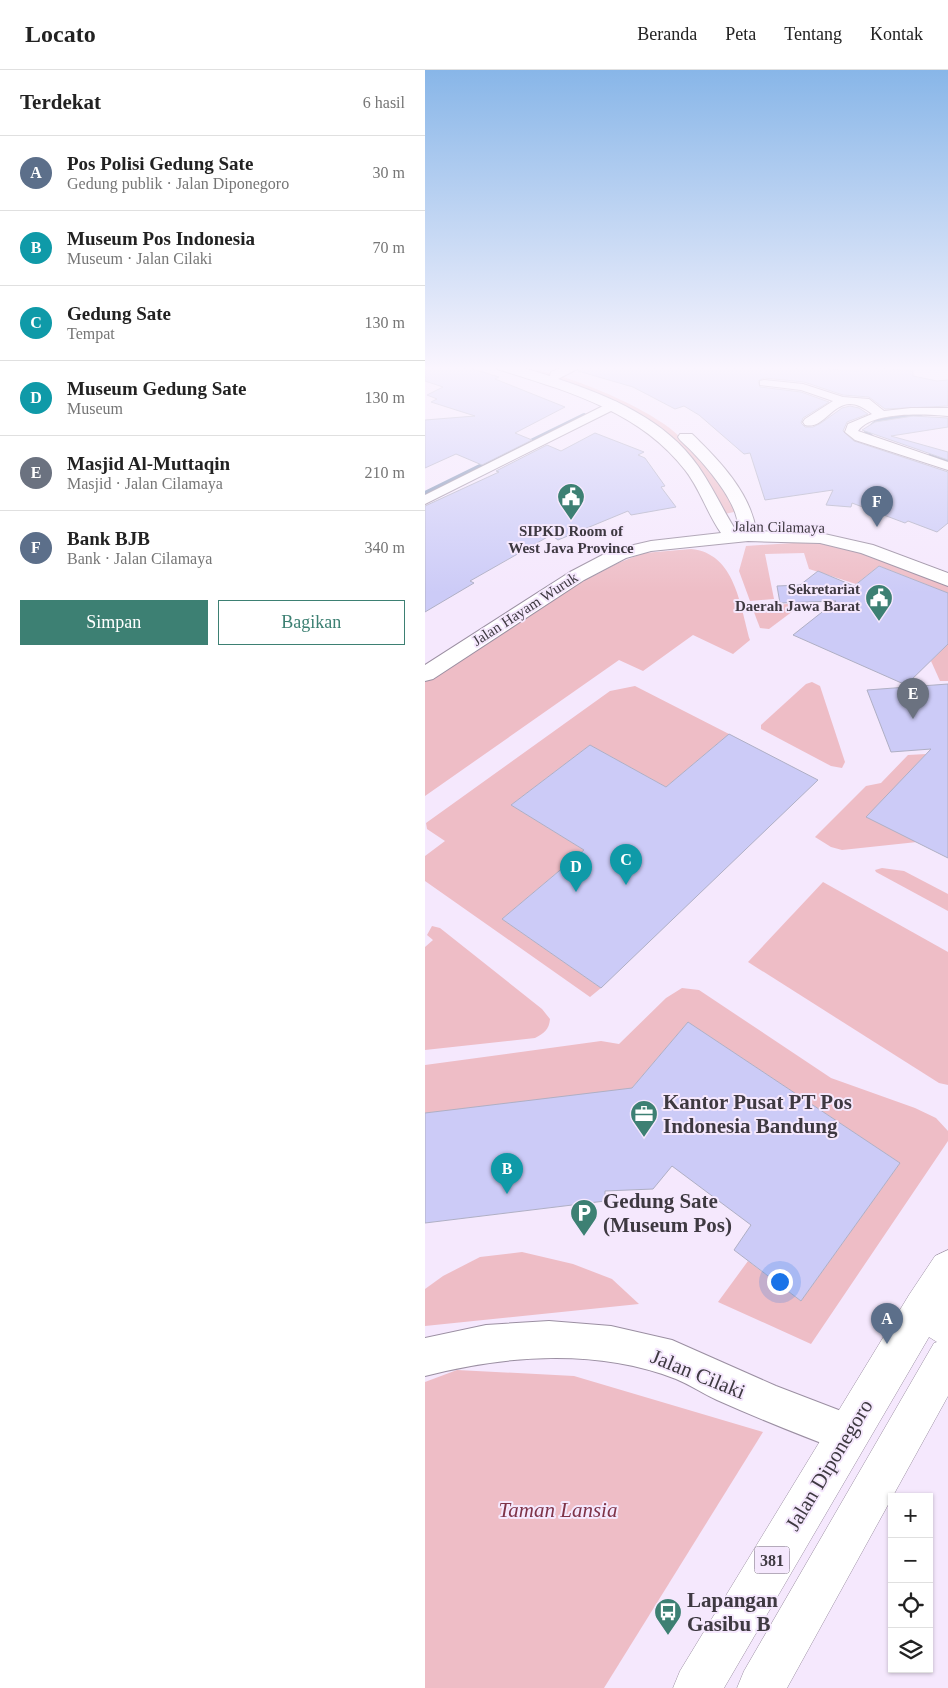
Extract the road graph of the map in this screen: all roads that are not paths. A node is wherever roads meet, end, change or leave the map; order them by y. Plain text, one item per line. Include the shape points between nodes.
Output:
1 (541, 442) edge
2 (667, 442) edge
3 (690, 442) edge
4 (873, 442) edge
5 (948, 466) edge
6 (425, 500) edge
7 (738, 531) junction
8 (886, 550) junction
9 (948, 566) edge
10 (948, 580) edge
11 (427, 667) edge
12 (948, 1269) edge
13 (936, 1318) edge
14 (948, 1357) edge
15 (425, 1358) edge
16 (848, 1432) junction
17 (697, 1688) edge
18 (761, 1688) edge

1 - 6 street
2 - 7 street via 679,453
3 - 7 street via 716,470
4 - 5 street
7 - 8 street, Jalan Cilamaya via 803,531
7 - 11 street, Jalan Hayam Wuruk via 630,550 570,572
8 - 9 street, Jalan Cilamaya
8 - 10 street, Jalan Cilamaya
12 - 13 main road, Jalan Diponegoro / 381
13 - 16 main road, Jalan Diponegoro / 381
14 - 18 main road
15 - 16 street, Jalan Cilaki via 443,1352 532,1338 601,1342 673,1359 799,1417
16 - 17 main road, Jalan Diponegoro / 381

